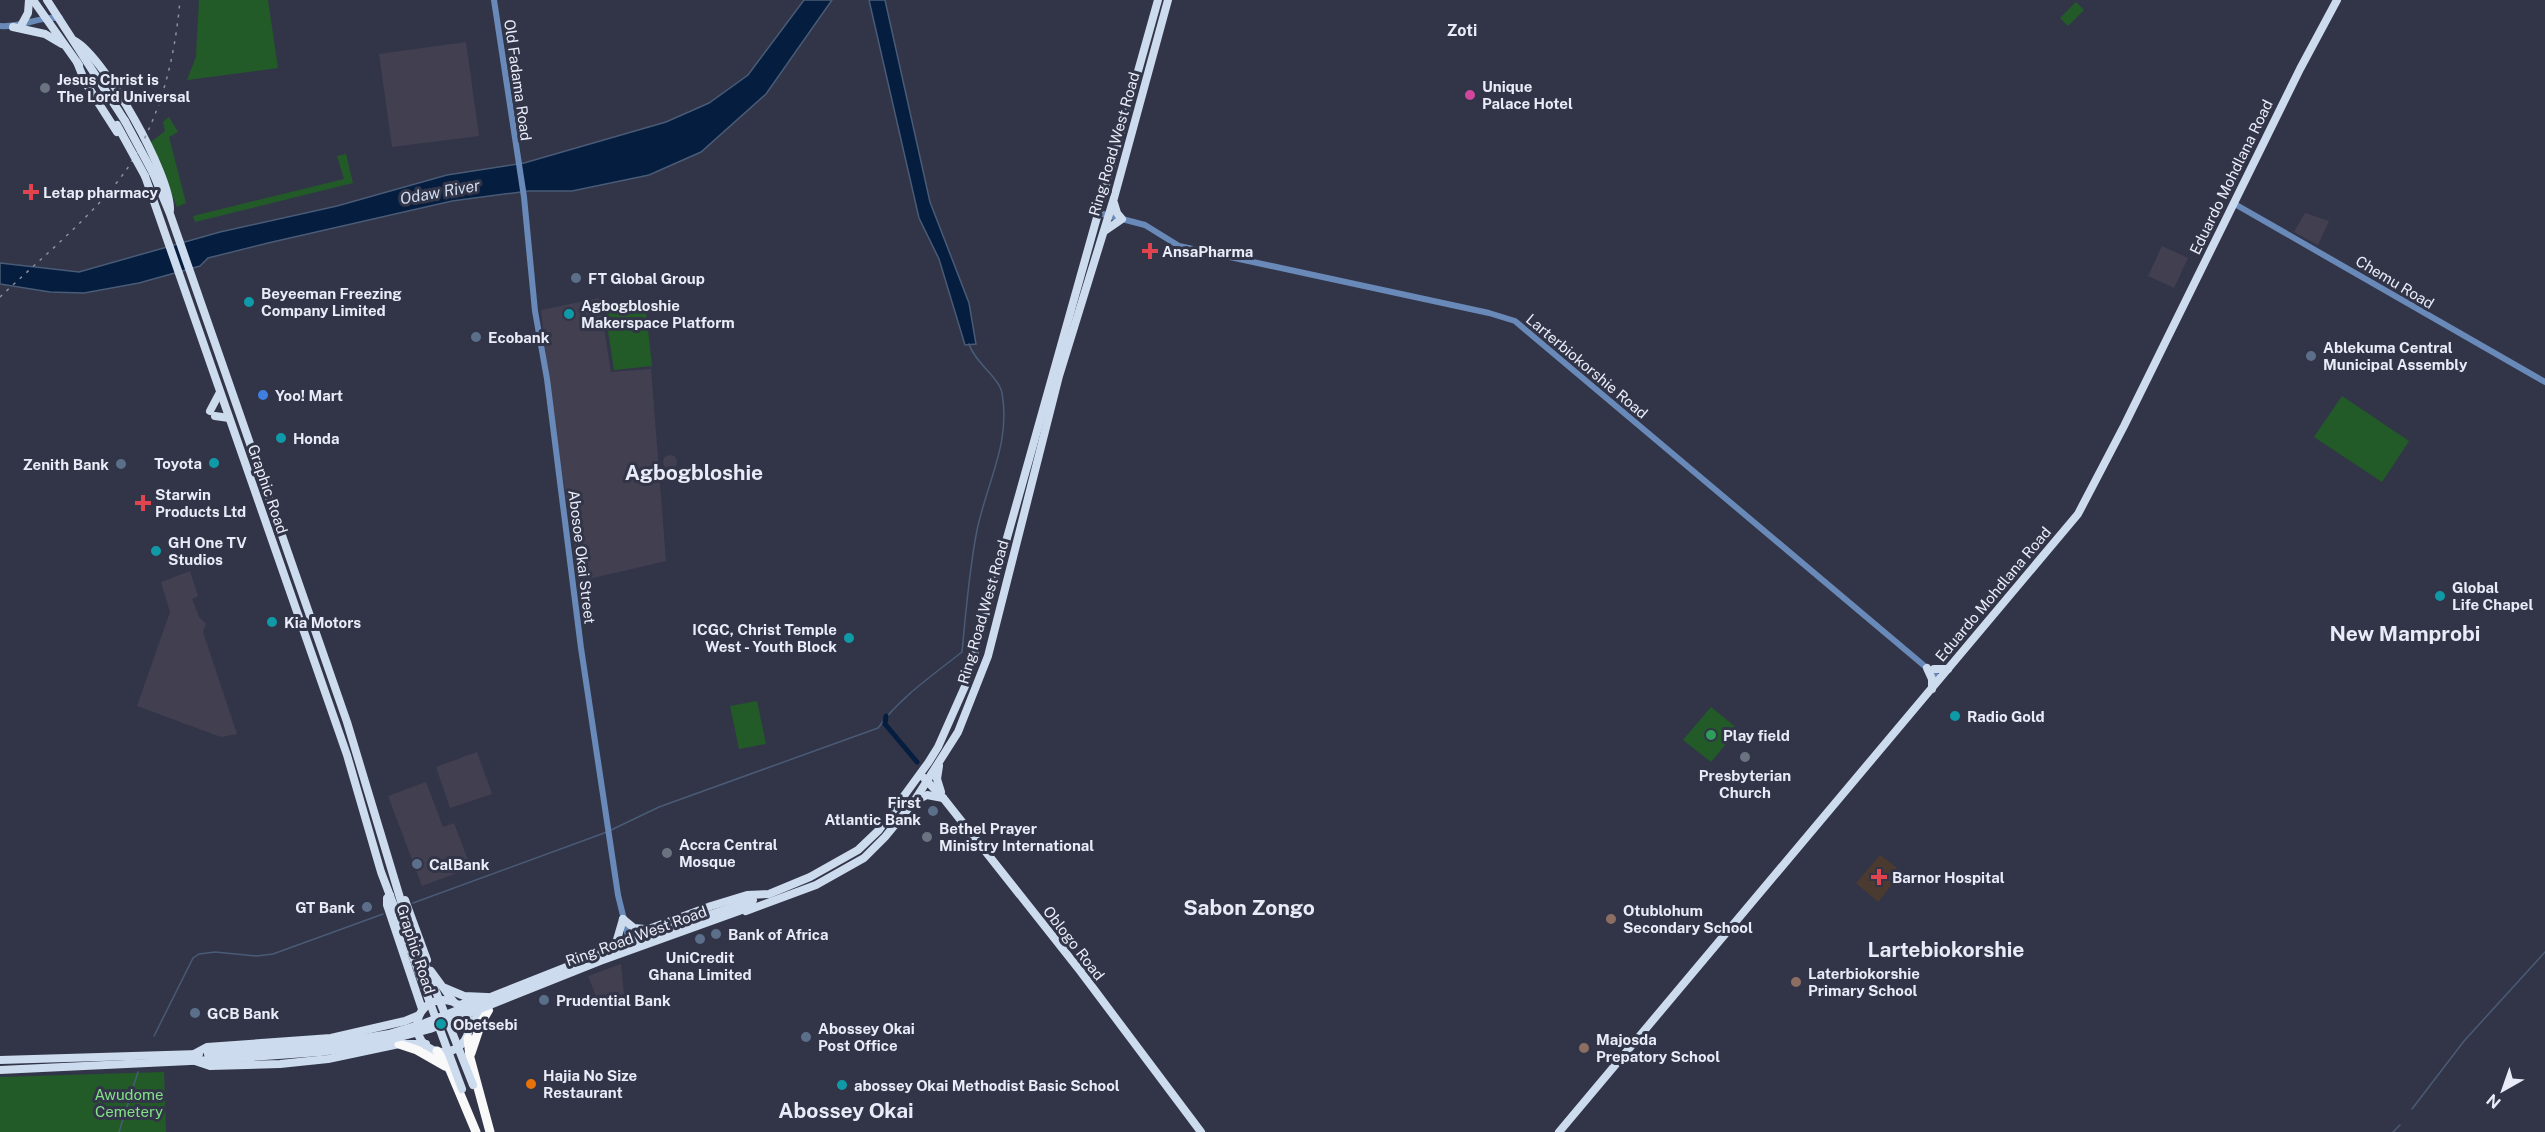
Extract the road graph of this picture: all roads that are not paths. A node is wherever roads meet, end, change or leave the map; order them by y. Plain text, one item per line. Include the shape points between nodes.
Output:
1 (31, 0) edge
2 (494, 0) edge
3 (1158, 0) edge
4 (1168, 0) edge
5 (2337, 0) edge
6 (48, 2) edge
7 (45, 18) junction
8 (60, 18) junction
9 (22, 24) junction
10 (0, 26) edge
11 (13, 27) junction
12 (75, 40) junction
13 (68, 47) junction
14 (77, 62) junction
15 (121, 123) junction
16 (1114, 162) junction
17 (519, 163) joint
18 (149, 174) junction
19 (1114, 198) junction
20 (2233, 203) junction
21 (156, 204) junction
22 (1099, 213) junction
23 (170, 214) junction
24 (1108, 215) junction
25 (1122, 219) junction
26 (1104, 231) junction
27 (2545, 382) edge
28 (219, 394) junction
29 (229, 418) junction
30 (1931, 668) junction
31 (1944, 675) junction
32 (1932, 689) junction
33 (944, 729) junction
34 (940, 762) junction
35 (920, 775) junction
36 (927, 781) junction
37 (944, 799) junction
38 (913, 803) junction
39 (394, 894) junction
40 (766, 895) junction
41 (753, 903) junction
42 (763, 905) junction
43 (401, 912) junction
44 (623, 919) junction
45 (646, 930) junction
46 (628, 938) junction
47 (613, 946) junction
48 (632, 953) junction
49 (439, 985) junction
50 (486, 997) junction
51 (456, 1003) junction
52 (488, 1011) junction
53 (419, 1012) junction
54 (468, 1024) junction
55 (468, 1038) junction
56 (399, 1044) junction
57 (426, 1044) junction
58 (437, 1051) junction
59 (195, 1057) junction
60 (470, 1058) junction
61 (0, 1060) edge
62 (0, 1070) edge
63 (450, 1071) junction
64 (476, 1132) edge
65 (490, 1132) edge
66 (1201, 1132) edge
67 (1559, 1132) edge

1 - 7 main road, Graphic Road
1 - 9 main road
2 - 17 street, Old Fadama Road
3 - 16 main road, Ring Road West Road
4 - 19 main road, Ring Road West Road
5 - 20 main road, Eduardo Mohdlana Road
6 - 7 street
6 - 8 main road, Graphic Road
7 - 8 street
7 - 9 street
7 - 13 main road, Graphic Road
8 - 12 main road, Graphic Road
9 - 11 street
10 - 11 street
11 - 13 main road via 49,36
12 - 15 main road, Graphic Road
12 - 23 main road via 91,55 151,149 170,197
13 - 14 main road, Graphic Road
14 - 15 main road, Graphic Road
14 - 21 main road
15 - 18 main road, Graphic Road, bridge
16 - 22 main road, Ring Road West Road
16 - 24 main road
17 - 44 street, Abosoe Okai Street via 535,311
18 - 21 main road, Graphic Road
18 - 23 main road, Graphic Road
19 - 24 main road, Ring Road West Road
19 - 25 main road
20 - 27 street, Chemu Road
20 - 31 main road, Eduardo Mohdlana Road via 2083,506
21 - 28 main road, Graphic Road
22 - 24 street, Larterbiokorshie Road
22 - 33 main road, Ring Road West Road via 966,684
23 - 39 main road, Graphic Road via 347,722
24 - 25 street, Larterbiokorshie Road
24 - 26 main road, Ring Road West Road
25 - 26 main road
25 - 30 street, Larterbiokorshie Road via 1150,228 1179,246 1515,321
26 - 34 main road, Ring Road West Road via 1059,376 982,675 958,732
28 - 29 main road, Graphic Road
28 - 29 main road via 212,413
29 - 39 main road, Graphic Road
30 - 31 main road
30 - 31 street, Larterbiokorshie Road
30 - 32 main road
31 - 32 main road, Eduardo Mohdlana Road
32 - 67 main road, Eduardo Mohdlana Road
33 - 35 main road, Ring Road West Road via 938,747
33 - 36 main road via 945,740 928,771
34 - 36 main road, Ring Road West Road
34 - 37 main road via 937,779
35 - 36 main road, Oblogo Road
35 - 40 main road, Ring Road West Road via 866,844 827,868
36 - 37 main road, Oblogo Road
36 - 38 main road, Ring Road West Road
37 - 38 main road via 927,795
37 - 66 main road, Oblogo Road
38 - 42 main road, Ring Road West Road via 885,837 855,863 816,885
39 - 43 main road
39 - 49 main road, Graphic Road via 406,902
39 - 53 main road, Graphic Road via 387,898 390,914
40 - 41 main road
40 - 45 main road, Ring Road West Road via 747,895
41 - 42 main road
41 - 59 main road, Ring Road West Road, bridge via 573,963 428,1026 327,1044
42 - 48 main road, Ring Road West Road
43 - 64 main road, bridge
43 - 65 main road, bridge
44 - 45 main road via 634,928
44 - 46 street, Abosoe Okai Street
44 - 47 main road via 620,936
45 - 46 main road, Ring Road West Road
46 - 47 main road, Ring Road West Road
46 - 48 street, Abosoe Okai Street
47 - 50 main road, Ring Road West Road via 582,962
48 - 52 main road, Ring Road West Road via 511,997
49 - 50 main road via 464,996
49 - 51 main road, Graphic Road
50 - 51 main road, Ring Road West Road
51 - 53 main road via 436,1001
51 - 54 main road
52 - 54 main road, Ring Road West Road
52 - 60 highway via 480,1023
53 - 57 main road via 417,1032
53 - 59 main road via 405,1021 331,1038 207,1047
54 - 55 main road
55 - 58 main road via 457,1048
55 - 60 highway
56 - 57 main road
56 - 59 main road via 299,1062 210,1066
56 - 63 highway via 432,1057
57 - 58 main road
58 - 63 highway
59 - 61 main road via 153,1054
59 - 62 main road via 154,1064
60 - 65 highway
63 - 64 highway

